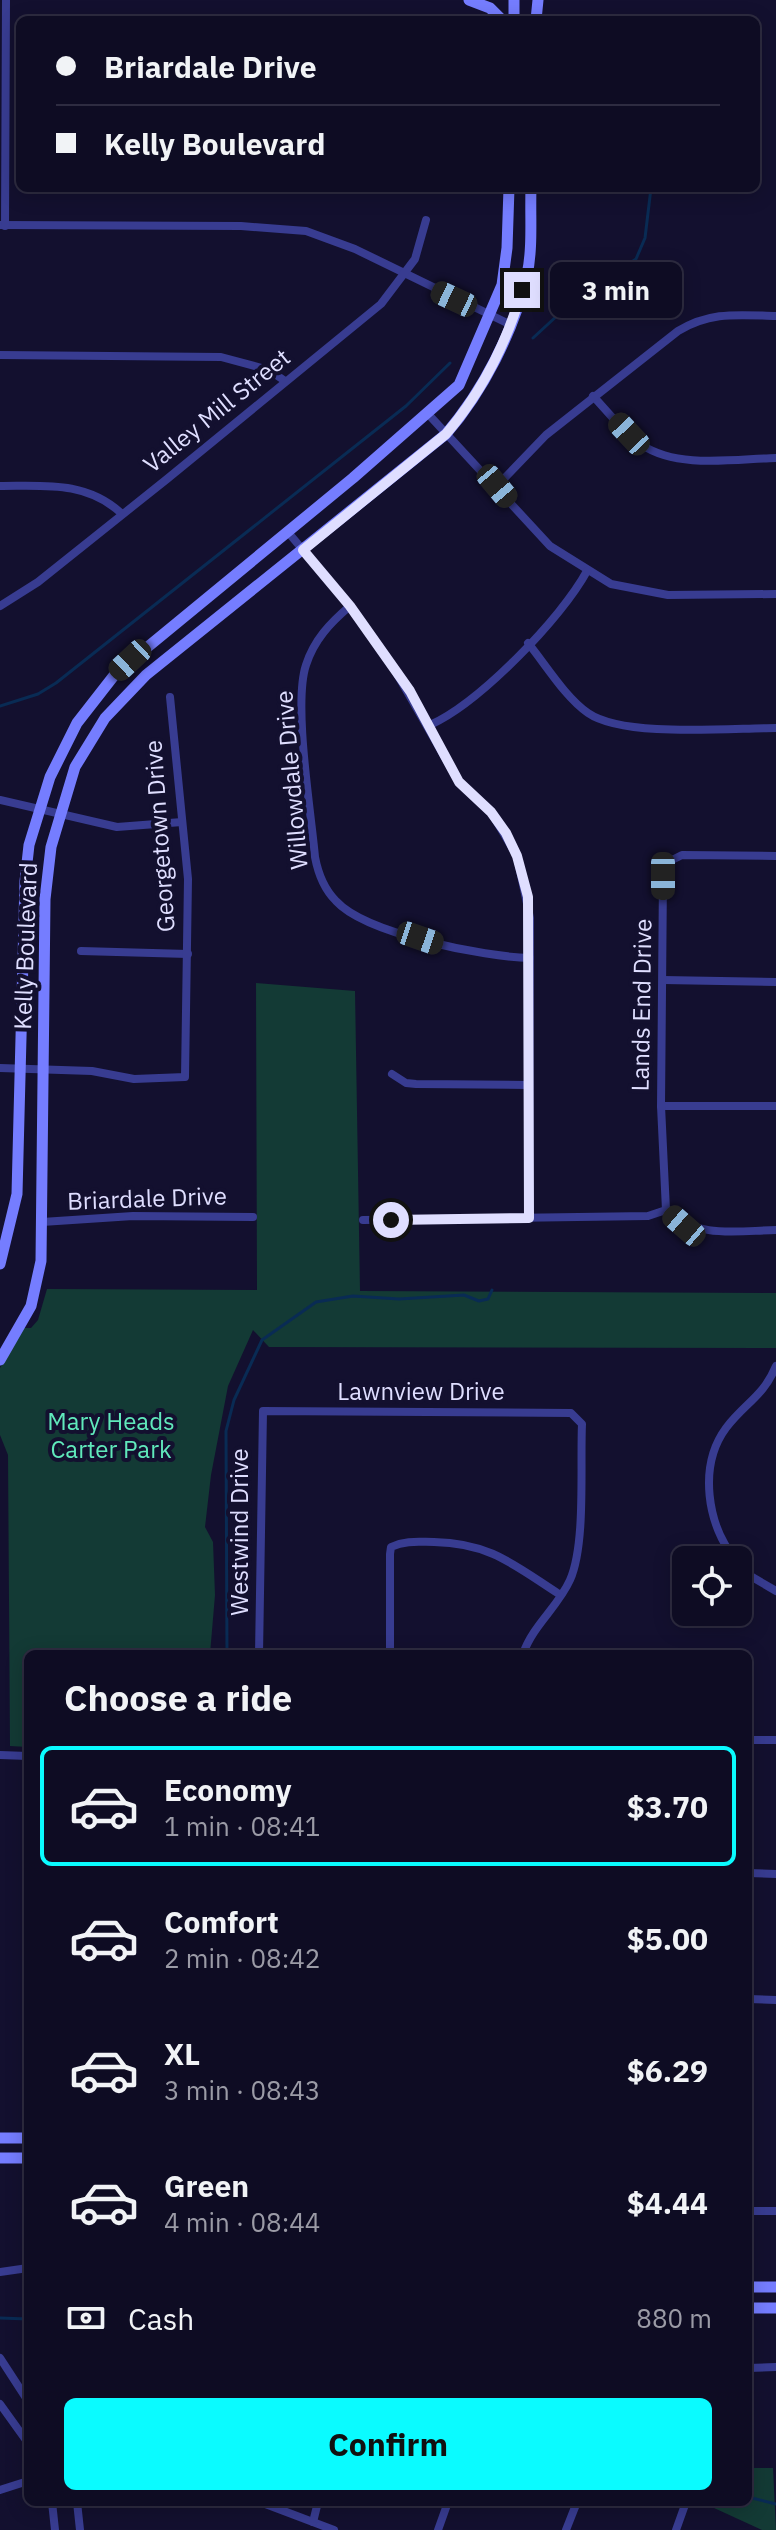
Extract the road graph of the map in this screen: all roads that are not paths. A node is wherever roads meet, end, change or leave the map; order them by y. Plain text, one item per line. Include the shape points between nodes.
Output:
1 (6, 0) edge
2 (469, 0) edge
3 (498, 16) edge
4 (509, 192) edge
5 (531, 192) edge
6 (426, 220) dead end
7 (2, 226) edge
8 (405, 275) junction
9 (491, 316) junction
10 (776, 316) edge
11 (509, 324) junction
12 (0, 355) edge
13 (285, 381) junction
14 (593, 396) junction
15 (429, 415) junction
16 (446, 434) junction
17 (776, 458) edge
18 (0, 486) edge
19 (497, 486) junction
20 (121, 513) junction
21 (287, 531) junction
22 (303, 550) junction
23 (587, 571) junction
24 (776, 594) edge
25 (0, 606) edge
26 (350, 606) junction
27 (528, 643) junction
28 (170, 697) dead end
29 (430, 725) junction
30 (776, 728) edge
31 (0, 800) edge
32 (39, 807) junction
33 (58, 813) junction
34 (182, 822) junction
35 (776, 856) edge
36 (81, 951) dead end
37 (188, 954) junction
38 (530, 958) junction
39 (663, 980) junction
40 (776, 982) edge
41 (0, 1068) edge
42 (23, 1068) junction
43 (45, 1068) junction
44 (392, 1074) dead end
45 (528, 1085) junction
46 (661, 1106) junction
47 (776, 1106) edge
48 (666, 1210) junction
49 (253, 1217) dead end
50 (529, 1218) junction
51 (363, 1220) dead end
52 (42, 1222) junction
53 (776, 1230) edge
54 (0, 1264) edge
55 (0, 1360) edge
56 (776, 1366) edge
57 (263, 1411) joint
58 (726, 1546) edge
59 (752, 1577) edge
60 (776, 1591) edge
61 (559, 1594) junction
62 (259, 1650) edge
63 (390, 1650) edge
64 (525, 1650) edge
65 (752, 1740) edge
66 (776, 1740) edge
67 (0, 1755) edge
68 (24, 1756) edge
69 (752, 1873) edge
70 (776, 1874) edge
71 (752, 1999) edge
72 (776, 2000) edge
73 (0, 2138) edge
74 (24, 2138) edge
75 (0, 2158) edge
76 (24, 2158) edge
77 (752, 2211) edge
78 (776, 2211) edge
79 (24, 2269) edge
80 (0, 2272) edge
81 (752, 2287) edge
82 (776, 2287) edge
83 (752, 2308) edge
84 (776, 2308) edge
85 (0, 2358) edge
86 (776, 2367) edge
87 (752, 2368) edge
88 (24, 2395) edge
89 (0, 2404) edge
90 (24, 2426) edge
91 (24, 2482) edge
92 (0, 2490) edge
93 (52, 2506) edge
94 (77, 2506) edge
95 (271, 2506) edge
96 (317, 2506) edge
97 (447, 2506) edge
98 (575, 2506) edge
99 (685, 2506) edge
100 (313, 2522) junction
101 (55, 2530) edge
102 (80, 2530) edge
103 (334, 2530) edge
104 (438, 2530) edge
105 (566, 2530) edge
106 (676, 2530) edge

1 - 7 street
2 - 3 main road
4 - 9 main road, Kelly Boulevard via 506,267
5 - 11 main road, Kelly Boulevard via 527,275
6 - 8 street, Valley Mill Street via 421,246
7 - 8 street via 278,227 333,240
8 - 9 street
8 - 13 street, Valley Mill Street via 381,304
9 - 11 street
9 - 15 main road, Kelly Boulevard via 459,385
10 - 14 street via 699,319
11 - 16 main road, Kelly Boulevard via 480,389
12 - 13 street via 221,357 269,370
13 - 20 street, Valley Mill Street
14 - 17 street via 629,434 659,453 690,459
14 - 19 street
15 - 16 street
15 - 21 main road, Kelly Boulevard
16 - 19 street
16 - 22 main road, Kelly Boulevard
18 - 20 street via 77,488 103,498
19 - 23 street via 550,546
20 - 25 street, Valley Mill Street via 38,582
21 - 22 street
21 - 32 main road, Kelly Boulevard via 116,673 77,723
22 - 26 street
22 - 33 main road, Kelly Boulevard via 125,696 75,767
23 - 24 street via 611,584 655,594
23 - 27 street via 566,605
26 - 29 street
26 - 38 street, Willowdale Drive via 314,646 301,687 321,878 338,903 360,917 450,949
27 - 29 street via 463,708
27 - 30 street via 586,711 603,722 630,728
28 - 34 street, Georgetown Drive
29 - 38 street via 459,782 491,812 517,856 528,897
31 - 32 street
32 - 33 street
32 - 42 main road, Kelly Boulevard via 25,881
33 - 34 street via 117,827
33 - 43 main road, Kelly Boulevard via 46,882
34 - 37 street, Georgetown Drive
35 - 39 street, Lands End Drive via 682,855 668,861 663,876
36 - 37 street
37 - 43 street, Georgetown Drive via 185,1077 168,1080
38 - 45 street
39 - 40 street
39 - 46 street, Lands End Drive
41 - 42 street
42 - 43 street
42 - 54 main road, Kelly Boulevard via 17,1194
43 - 52 main road, Kelly Boulevard
44 - 45 street via 416,1084
45 - 50 street
46 - 47 street
46 - 48 street, Lands End Drive
48 - 50 street via 648,1216
48 - 53 street via 684,1226 705,1231
49 - 52 street, Briardale Drive
50 - 51 street
52 - 55 main road, Kelly Boulevard via 41,1261 31,1306
56 - 58 street via 766,1389 723,1432 712,1464 716,1532
57 - 61 street, Lawnview Drive via 577,1416 582,1424 578,1553 569,1582
57 - 62 street, Westwind Drive
59 - 60 street
61 - 63 street via 488,1550 466,1543 402,1541 391,1547 390,1554
61 - 64 street
65 - 66 street
67 - 68 street
69 - 70 street
71 - 72 street
73 - 74 main road
75 - 76 main road
77 - 78 street
79 - 80 street
81 - 82 main road
83 - 84 main road
85 - 88 street
86 - 87 street
89 - 90 street
91 - 92 street
93 - 101 street
94 - 102 street
95 - 100 street
96 - 100 street
97 - 104 street
98 - 105 street
99 - 106 street
100 - 103 street

